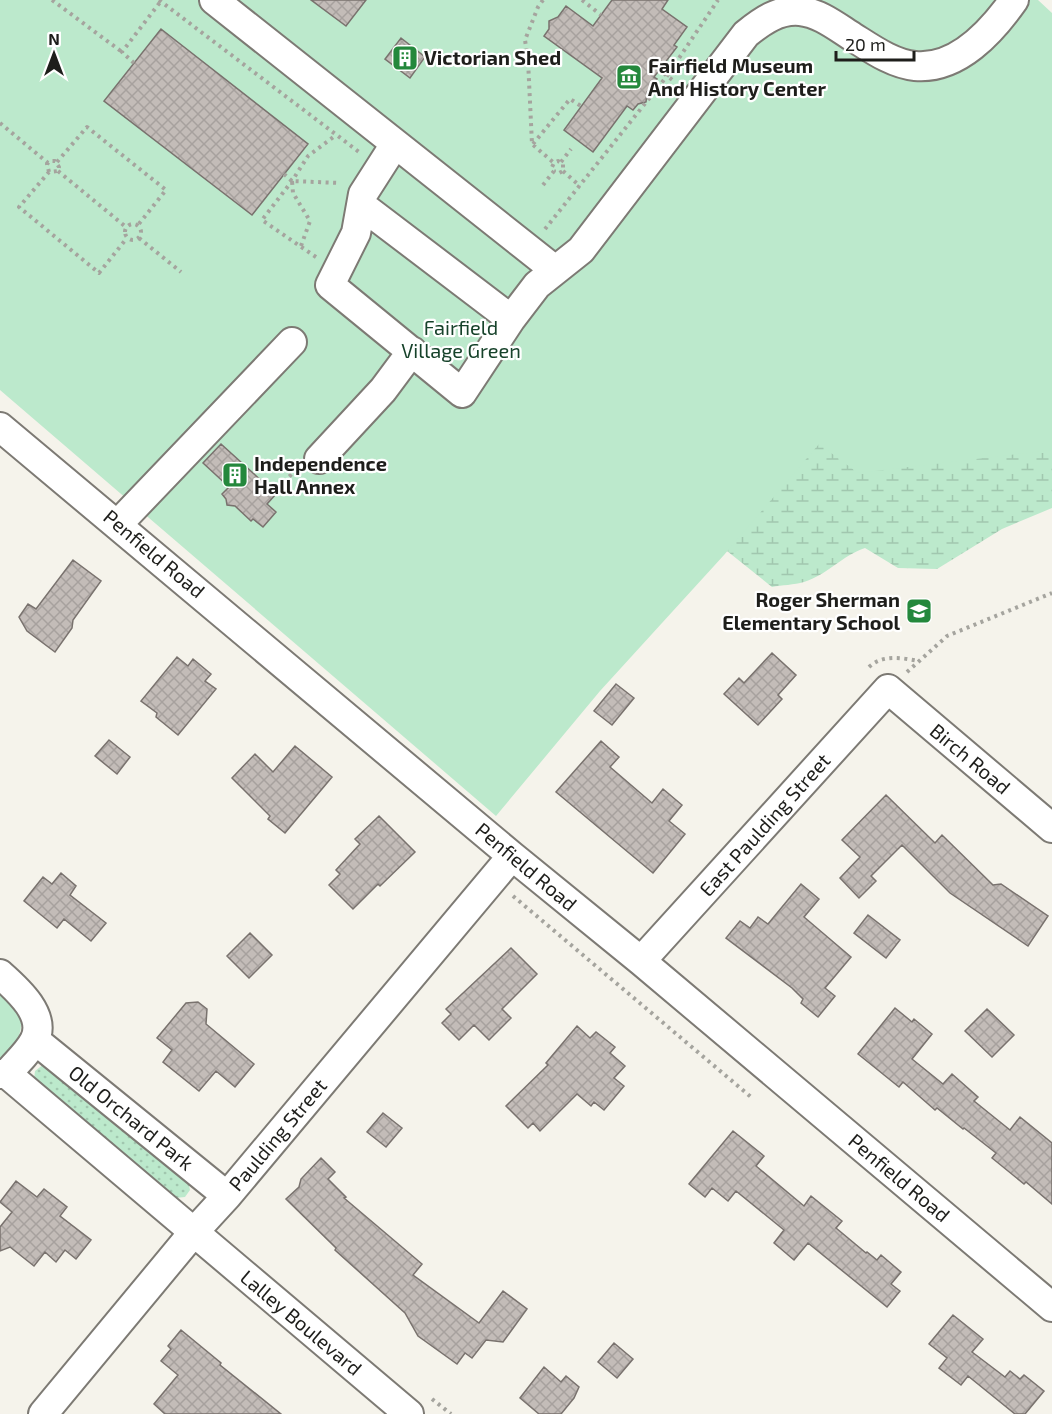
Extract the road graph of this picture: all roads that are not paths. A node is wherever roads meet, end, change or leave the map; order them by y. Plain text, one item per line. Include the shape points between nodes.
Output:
1 (214, 0) edge
2 (1014, 0) edge
3 (775, 7) edge
4 (395, 144) junction
5 (362, 199) junction
6 (555, 270) junction
7 (511, 319) junction
8 (292, 342) dead end
9 (412, 351) junction
10 (0, 427) edge
11 (319, 459) dead end
12 (118, 524) junction
13 (888, 689) joint
14 (1052, 828) edge
15 (512, 856) junction
16 (641, 961) junction
17 (0, 974) edge
18 (35, 1040) junction
19 (3, 1074) edge
20 (227, 1196) junction
21 (193, 1233) junction
22 (1052, 1307) edge
23 (43, 1414) edge
24 (409, 1414) edge

1 - 4 street
2 - 3 street via 994,27 958,56 936,65 915,66 892,60 817,15
3 - 6 street via 746,34 581,250
4 - 5 street
4 - 6 street
5 - 7 street
5 - 9 street via 356,233 330,285
6 - 7 street via 537,285
7 - 9 street via 462,393
8 - 12 street
9 - 11 street via 383,390
10 - 12 street, Penfield Road
12 - 15 street, Penfield Road
13 - 14 street, Birch Road
13 - 16 street, East Paulding Street
15 - 16 street, Penfield Road
15 - 20 street, Paulding Street
16 - 22 street, Penfield Road
17 - 18 street via 31,1006 37,1029
18 - 19 street
18 - 20 street, Old Orchard Park
19 - 21 street
20 - 21 street, Paulding Street
21 - 23 street, Paulding Street
21 - 24 street, Lalley Boulevard

